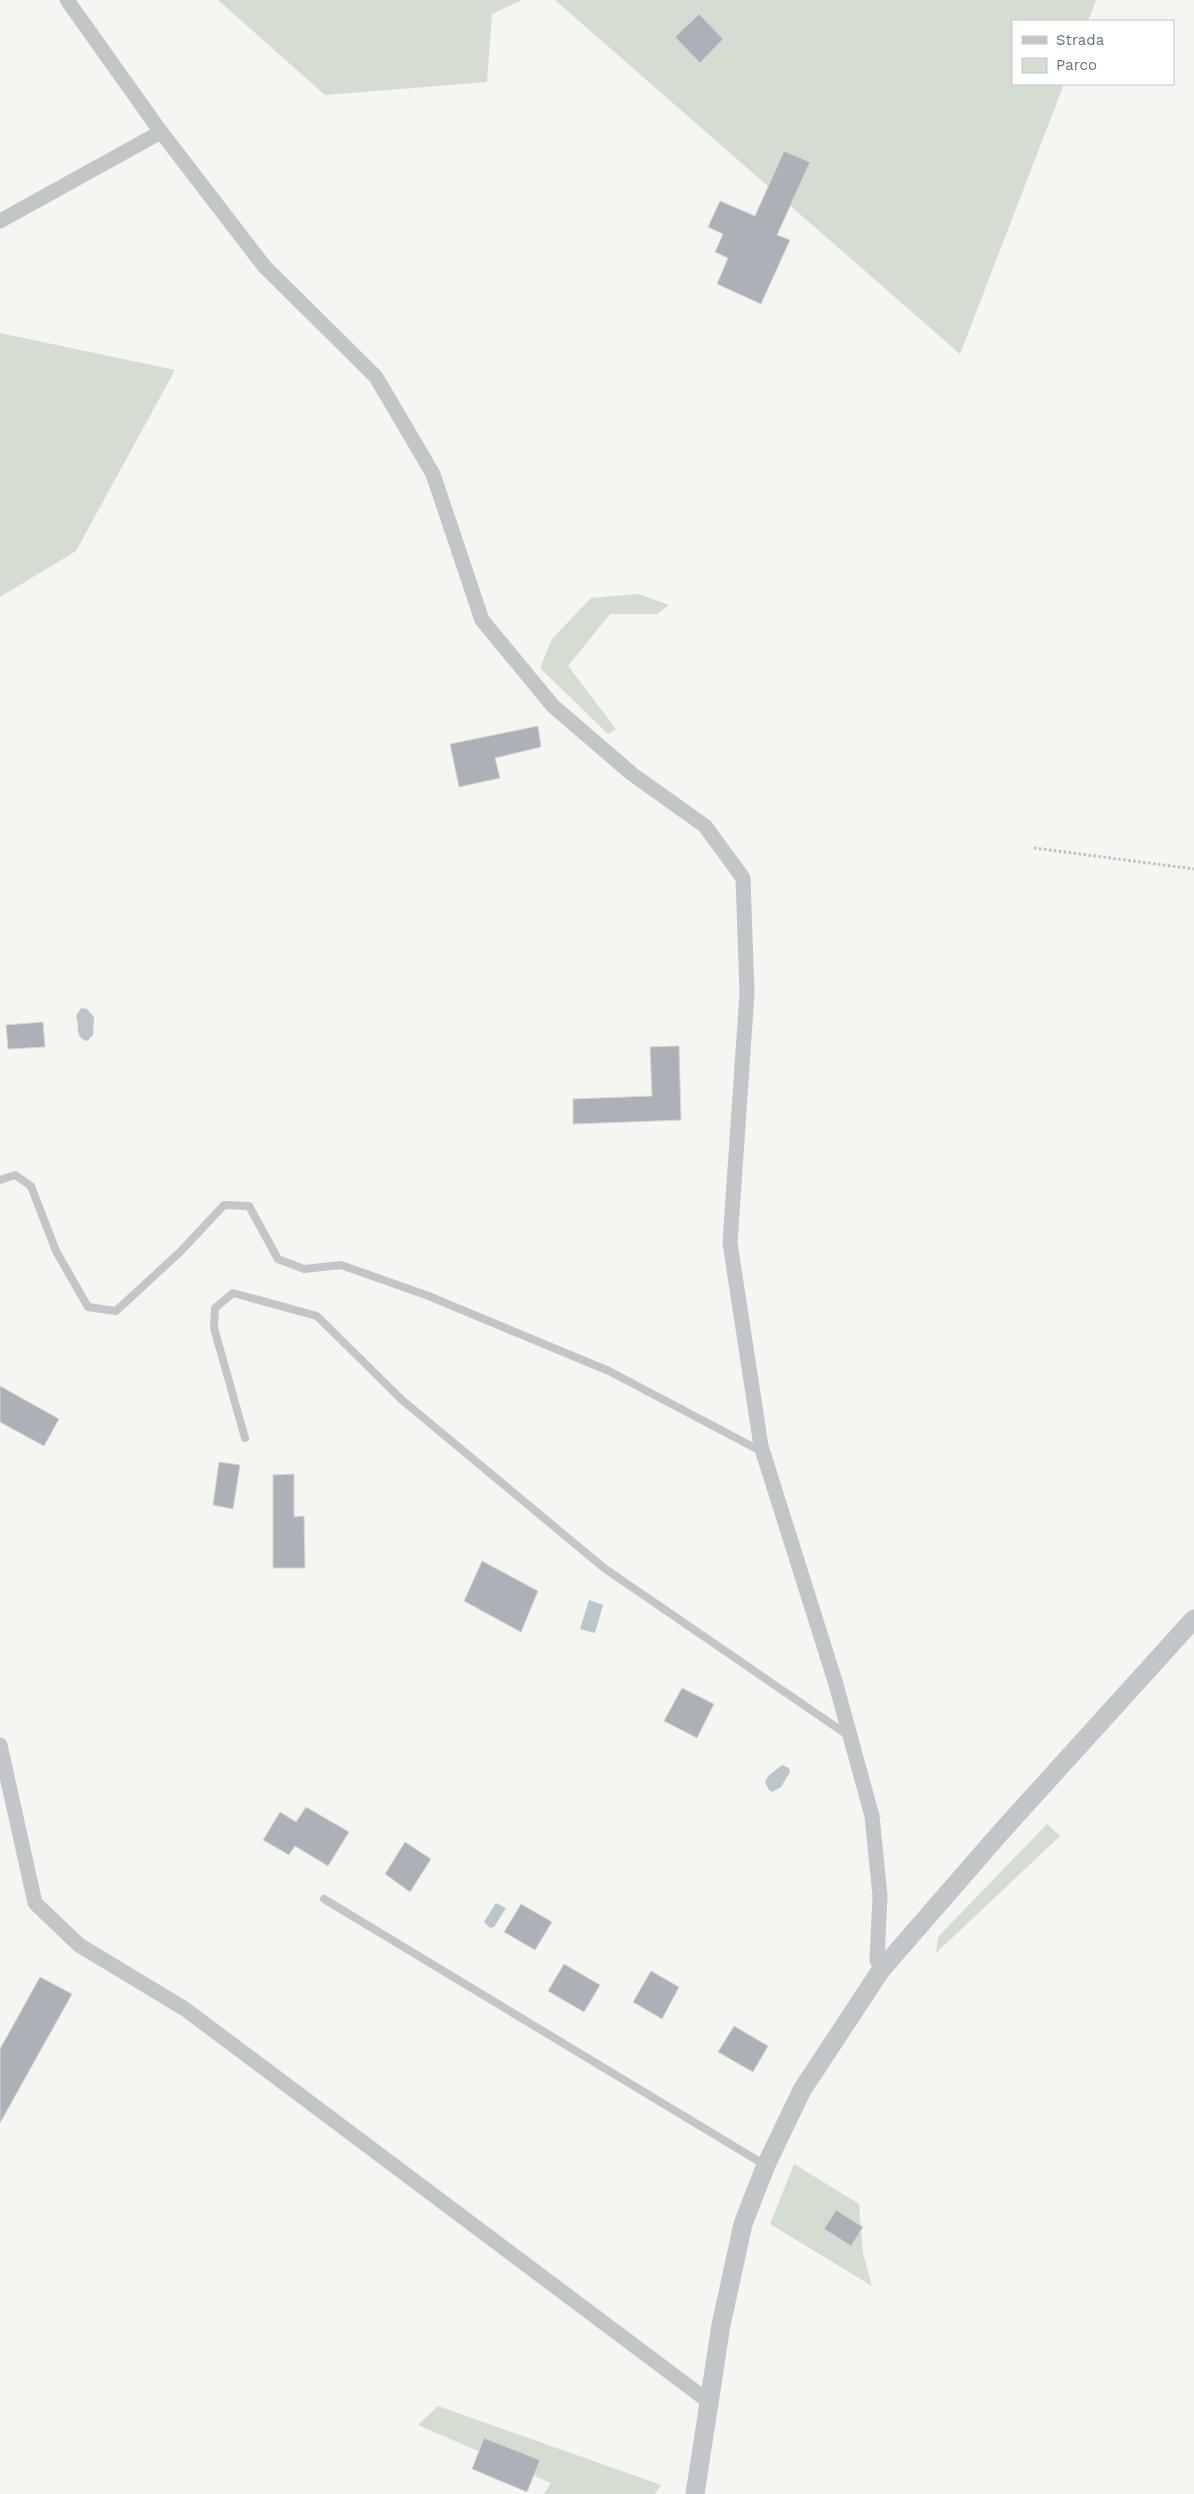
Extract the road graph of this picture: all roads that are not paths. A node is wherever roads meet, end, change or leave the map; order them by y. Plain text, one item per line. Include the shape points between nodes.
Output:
1 (67, 0) edge
2 (161, 132) junction
3 (0, 221) edge
4 (0, 1180) edge
5 (245, 1438) dead end
6 (761, 1446) junction
7 (1194, 1619) edge
8 (849, 1736) junction
9 (0, 1745) edge
10 (324, 1899) dead end
11 (881, 1970) junction
12 (766, 2165) junction
13 (708, 2401) junction
14 (695, 2494) edge

1 - 2 street
2 - 3 street
2 - 6 street via 264,266 376,377 433,474 482,620 553,706 632,774 705,826 742,878 747,993 730,1243
4 - 6 lane via 15,1175 31,1186 56,1252 88,1307 116,1311 224,1206 249,1206 278,1259 304,1269 341,1265 426,1295 609,1371 754,1448
5 - 8 lane via 214,1328 215,1308 233,1293 317,1316 402,1400 604,1568
6 - 8 street
7 - 11 street
8 - 11 street via 872,1816 878,1858 877,1960
9 - 13 street via 35,1903 79,1945 185,2009
10 - 12 lane
11 - 12 street via 802,2090
12 - 13 street via 743,2224
13 - 14 street

